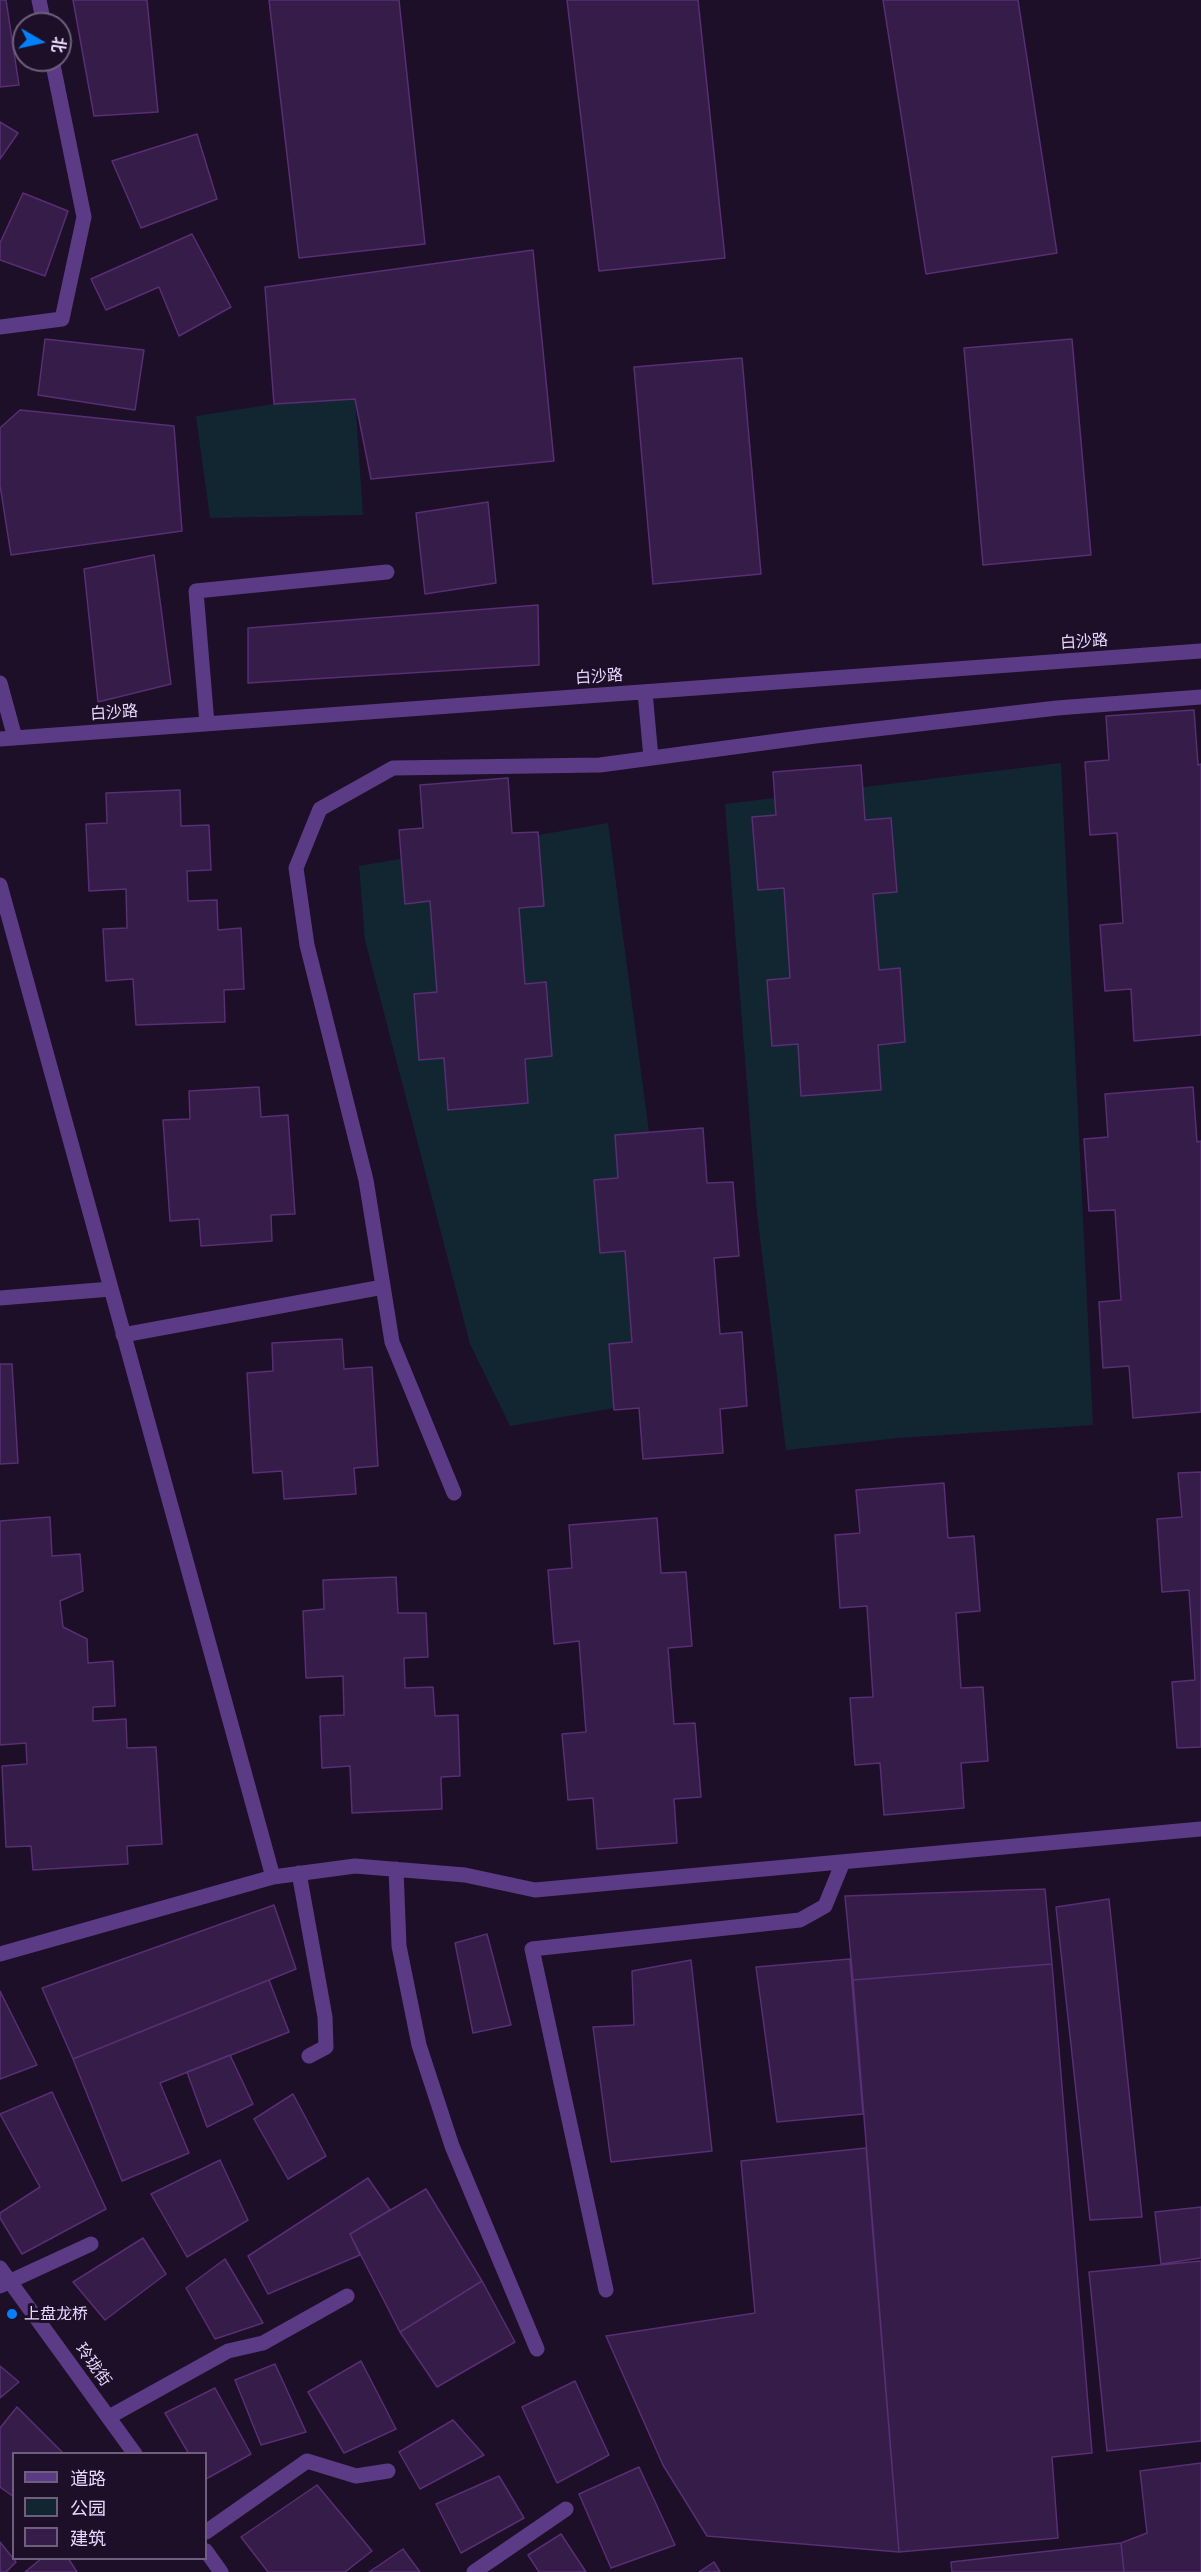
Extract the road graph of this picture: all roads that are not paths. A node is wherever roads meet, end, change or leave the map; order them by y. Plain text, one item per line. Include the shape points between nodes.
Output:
1 (54, 72) edge
2 (0, 327) edge
3 (387, 572) dead end
4 (1201, 651) edge
5 (0, 683) edge
6 (645, 692) junction
7 (1201, 697) edge
8 (207, 724) junction
9 (8, 739) edge
10 (651, 758) junction
11 (0, 885) edge
12 (383, 1287) junction
13 (111, 1289) junction
14 (0, 1298) edge
15 (123, 1335) junction
16 (454, 1493) dead end
17 (1201, 1829) edge
18 (843, 1862) junction
19 (396, 1869) junction
20 (299, 1873) junction
21 (273, 1877) junction
22 (0, 1954) edge
23 (309, 2056) dead end
24 (91, 2244) dead end
25 (3, 2278) edge
26 (606, 2290) dead end
27 (347, 2296) dead end
28 (537, 2349) dead end
29 (109, 2417) junction
30 (134, 2452) edge
31 (388, 2471) dead end
32 (566, 2509) dead end
33 (207, 2531) edge
34 (207, 2552) edge
35 (221, 2572) edge
36 (474, 2572) edge

1 - 2 street via 84,217 62,319
3 - 8 street via 196,591
4 - 6 street, 白沙路
5 - 9 street
6 - 8 street, 白沙路
6 - 10 street
7 - 10 street via 1057,708
8 - 9 street, 白沙路
10 - 12 street via 600,765 393,768 320,809 296,868 307,945 366,1180
11 - 13 street
12 - 15 street
12 - 16 street via 392,1342
13 - 14 street
13 - 15 street
15 - 21 street
17 - 18 street
18 - 19 street via 535,1890 465,1875
18 - 26 street via 825,1906 800,1920 532,1949
19 - 20 street via 355,1866
19 - 28 street via 399,1946 419,2044 452,2146
20 - 21 street
20 - 23 street via 325,2017 326,2047
21 - 22 street
24 - 25 street
25 - 29 street, 玲珑街
27 - 29 street via 263,2343 228,2351
29 - 30 street, 玲珑街
31 - 33 street via 356,2476 307,2461
32 - 36 street
34 - 35 street

